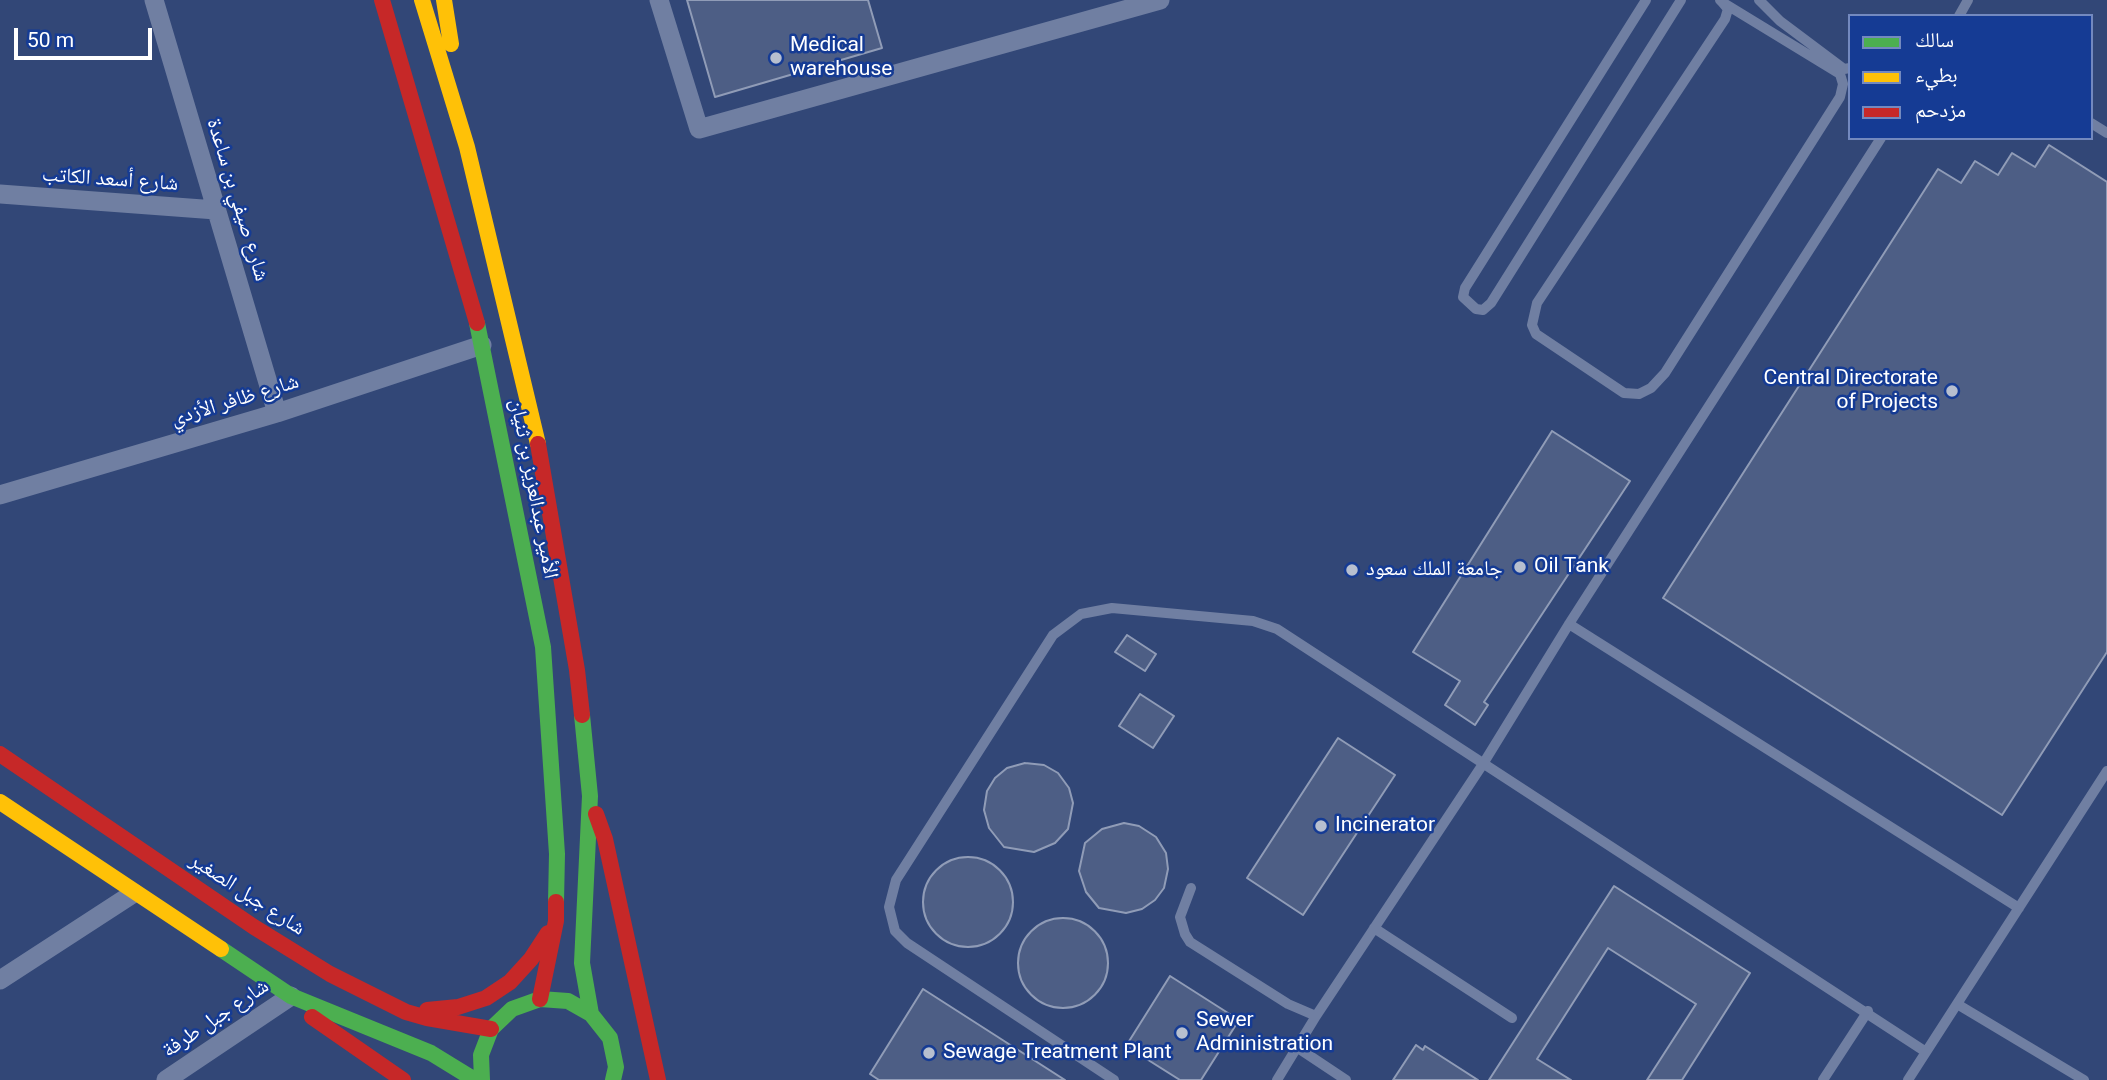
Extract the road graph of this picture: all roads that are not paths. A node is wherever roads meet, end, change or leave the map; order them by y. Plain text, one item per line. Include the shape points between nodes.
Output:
1 (154, 0) edge
2 (382, 0) edge
3 (422, 0) edge
4 (443, 0) edge
5 (659, 0) edge
6 (1160, 0) edge
7 (1646, 0) edge
8 (1681, 0) edge
9 (1759, 0) edge
10 (1721, 1) edge
11 (1848, 68) edge
12 (1880, 140) edge
13 (467, 147) junction
14 (0, 194) edge
15 (216, 210) junction
16 (482, 345) junction
17 (277, 413) junction
18 (0, 495) edge
19 (1569, 624) junction
20 (0, 754) edge
21 (1483, 764) junction
22 (2107, 771) edge
23 (590, 796) junction
24 (0, 802) edge
25 (1191, 888) dead end
26 (134, 892) junction
27 (2019, 908) junction
28 (555, 921) junction
29 (1374, 928) junction
30 (0, 980) edge
31 (291, 996) junction
32 (540, 999) junction
33 (1957, 1004) junction
34 (1868, 1011) junction
35 (407, 1012) junction
36 (592, 1014) junction
37 (1316, 1016) junction
38 (1512, 1018) dead end
39 (491, 1029) junction
40 (1298, 1048) junction
41 (1927, 1052) junction
42 (166, 1080) edge
43 (403, 1080) edge
44 (475, 1080) edge
45 (482, 1080) edge
46 (613, 1080) edge
47 (659, 1080) edge
48 (1114, 1080) edge
49 (1277, 1080) edge
50 (1346, 1080) edge
51 (1824, 1080) edge
52 (1908, 1080) edge
53 (2084, 1080) edge

1 - 15 street, شارع صيفي بن ساعدة
2 - 16 street, الأمير عبدالعزيز بن ثنيان
3 - 13 street, الأمير عبدالعزيز بن ثنيان
4 - 13 street
5 - 6 street via 699,129
7 - 8 lane via 1465,288 1463,297 1476,309 1483,310 1490,303
9 - 11 lane via 1780,21
10 - 10 lane via 1727,9 1726,19 1537,303 1532,325 1536,334 1624,393 1639,394 1665,373 1840,97 1840,74
12 - 19 lane
13 - 23 street, الأمير عبدالعزيز بن ثنيان via 544,468 577,670
14 - 15 street, شارع أسعد الكاتب
15 - 17 street, شارع صيفي بن ساعدة
16 - 17 street, شارع ظافر الأزدي
16 - 28 street, الأمير عبدالعزيز بن ثنيان via 543,647 556,854
17 - 18 street, شارع ظافر الأزدي
19 - 21 lane
19 - 27 lane
20 - 35 street, شارع جبل الصغير via 254,927 330,974
21 - 29 lane
21 - 34 lane
21 - 48 lane via 1270,625 1112,608 1081,614 1060,627 895,880 889,907 895,931 907,943
22 - 27 lane
23 - 36 street, الأمير عبدالعزيز بن ثنيان via 582,963
23 - 47 street, الأمير عبدالعزيز بن ثنيان
24 - 26 street
25 - 37 lane via 1180,917 1190,942 1288,1004
26 - 30 street
26 - 31 street
27 - 33 lane
28 - 32 street, الأمير عبدالعزيز بن ثنيان
28 - 35 street via 531,959 510,982 486,998 458,1007
29 - 37 lane
29 - 38 lane
31 - 42 street, شارع جبل طرفة
31 - 43 street via 299,1009
31 - 44 street via 431,1053
32 - 36 street via 568,1001
32 - 39 street via 512,1009
33 - 41 lane
33 - 53 lane
34 - 41 lane
34 - 51 lane
35 - 39 street, شارع جبل الصغير
36 - 46 street via 610,1038 616,1067
37 - 40 lane
39 - 45 street via 481,1055
40 - 49 lane
40 - 50 lane
41 - 52 lane

